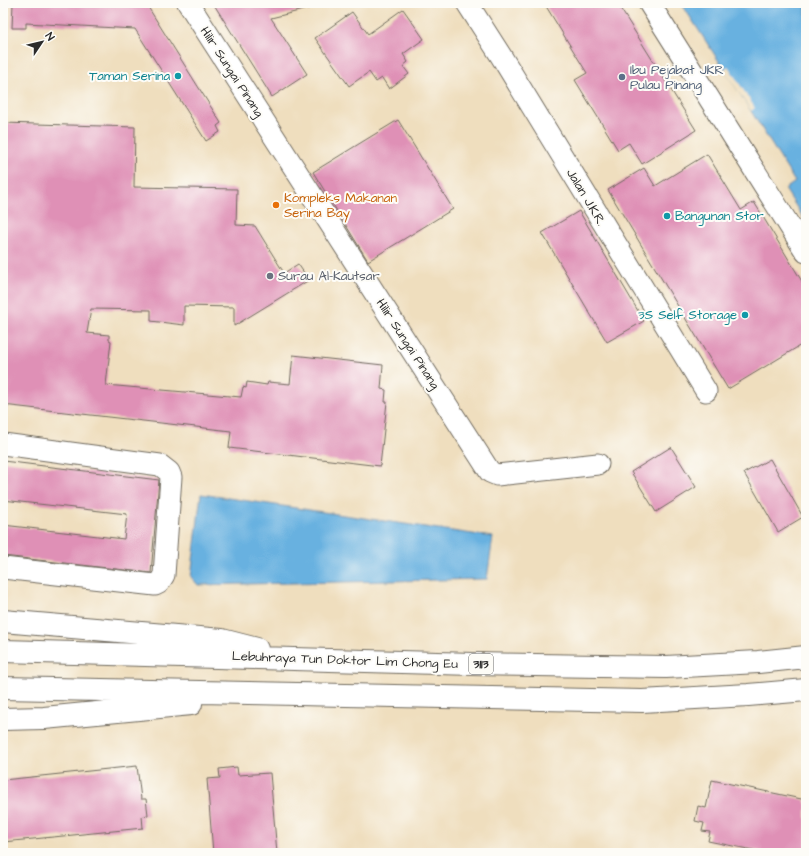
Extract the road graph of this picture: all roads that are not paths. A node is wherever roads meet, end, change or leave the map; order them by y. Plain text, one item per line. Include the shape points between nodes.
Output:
1 (188, 3) edge
2 (467, 3) edge
3 (649, 3) edge
4 (806, 252) edge
5 (706, 391) dead end
6 (3, 444) edge
7 (598, 464) dead end
8 (3, 568) edge
9 (3, 621) edge
10 (3, 651) edge
11 (806, 657) edge
12 (297, 659) junction
13 (3, 688) edge
14 (806, 690) edge
15 (298, 693) junction
16 (3, 719) edge

1 - 7 street, Hilir Sungai Pinang via 490,472 496,475
2 - 5 street, Jalan J.K.R.
3 - 4 street
6 - 8 street via 160,465 171,477 164,575 159,583 155,585
9 - 12 highway via 222,640
10 - 12 highway, Lebuhraya Tun Doktor Lim Chong Eu / 3113
11 - 12 highway, Lebuhraya Tun Doktor Lim Chong Eu / 3113 via 666,667
13 - 15 highway
14 - 15 highway via 748,696 642,701 421,698
15 - 16 highway via 44,718

